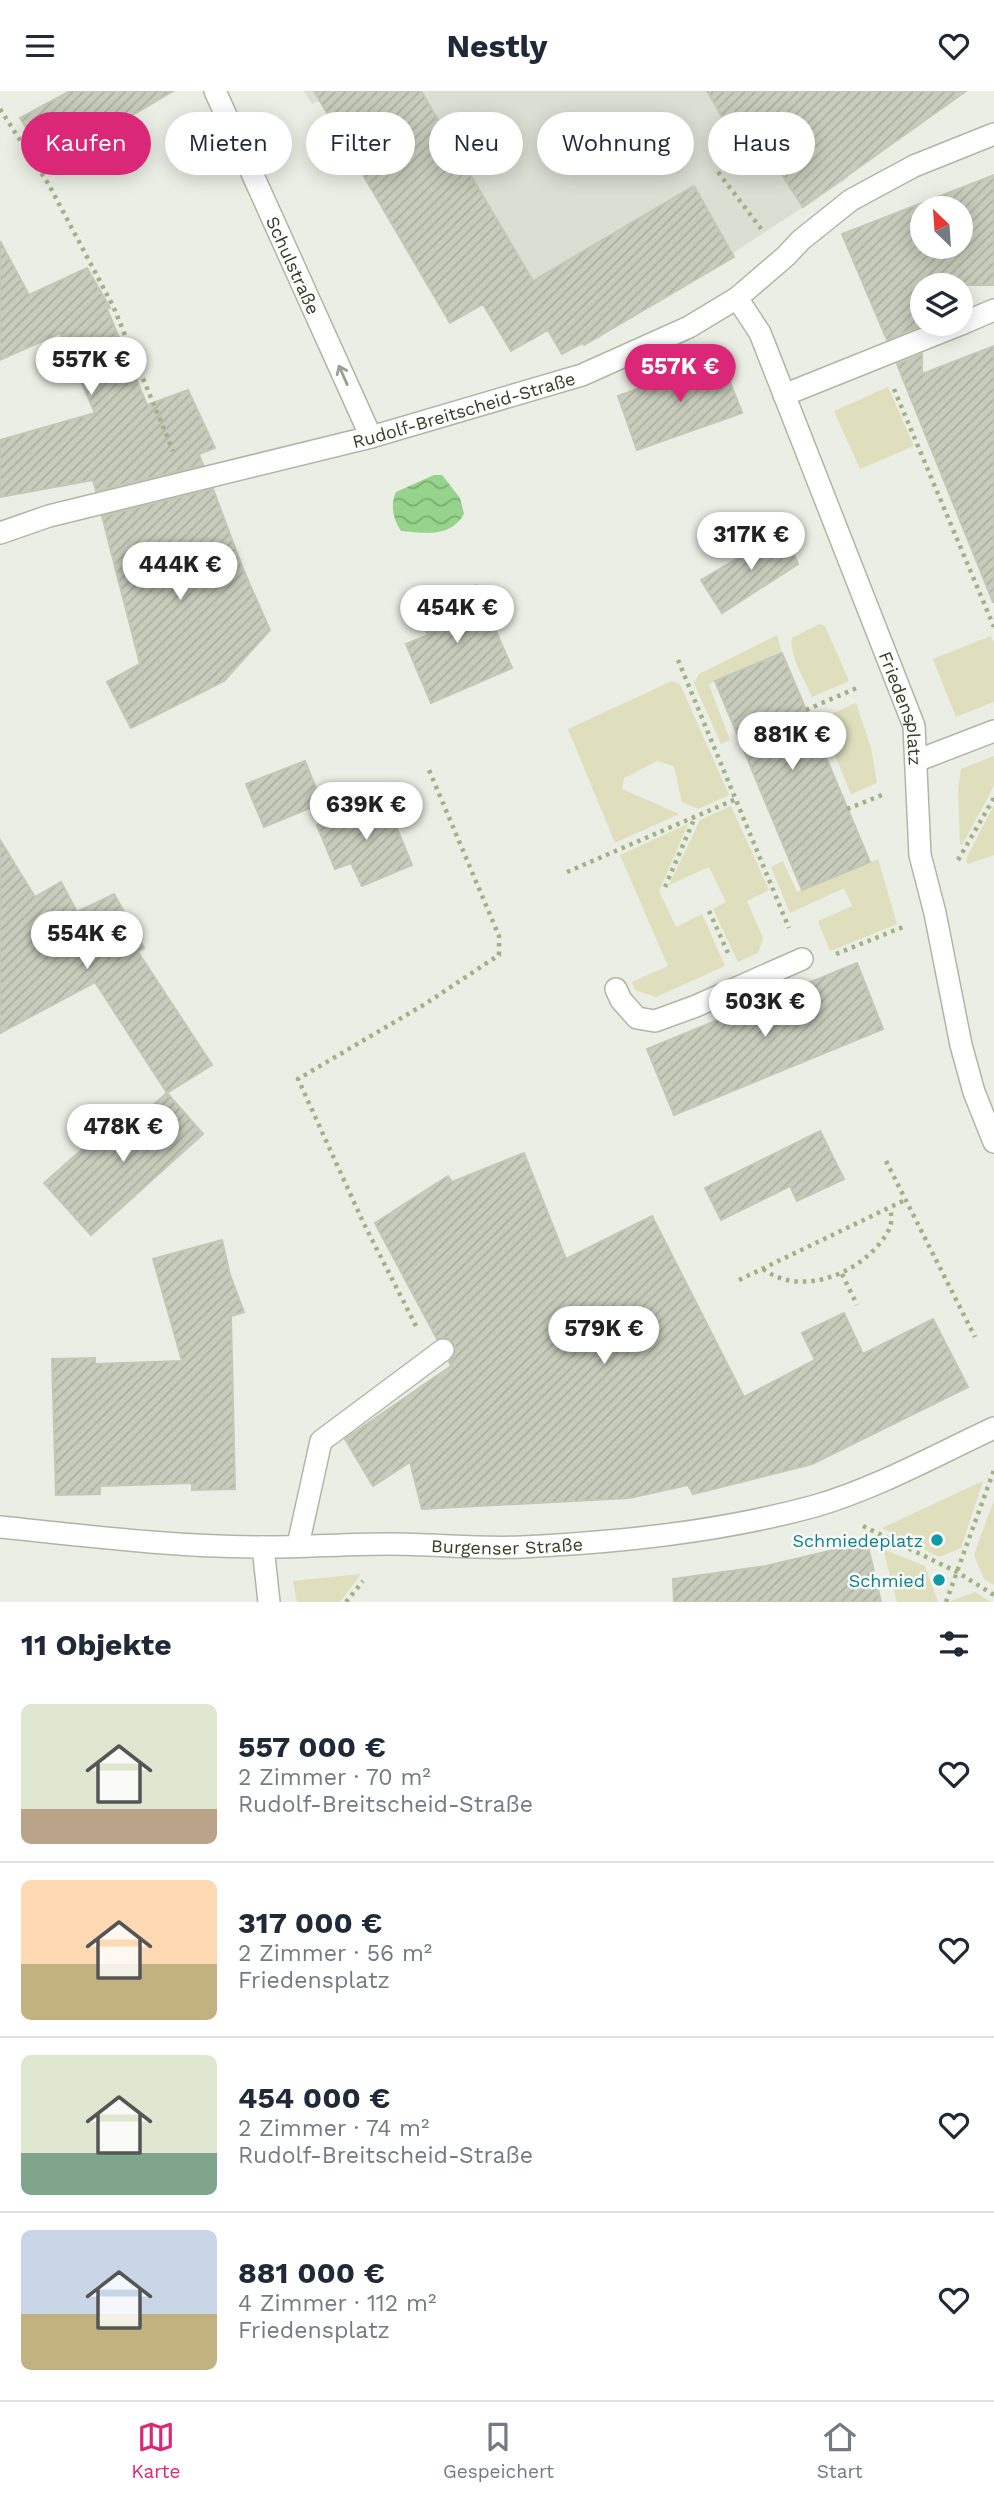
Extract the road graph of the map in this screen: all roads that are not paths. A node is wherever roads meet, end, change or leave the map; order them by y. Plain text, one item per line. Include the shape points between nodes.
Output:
1 (215, 91) edge
2 (994, 134) edge
3 (737, 298) junction
4 (994, 310) edge
5 (973, 319) edge
6 (931, 336) edge
7 (784, 395) junction
8 (371, 437) junction
9 (0, 533) edge
10 (994, 731) edge
11 (916, 761) junction
12 (802, 959) road end
13 (616, 989) dead end
14 (994, 1142) edge
15 (438, 1353) road end
16 (994, 1428) edge
17 (0, 1527) edge
18 (298, 1545) junction
19 (263, 1547) junction
20 (269, 1602) edge

8 -> 1 street, Schulstraße
2 - 3 street, Rudolf-Breitscheid-Straße via 914,166 851,201
3 - 7 street, Friedensplatz via 760,333
3 - 8 street, Rudolf-Breitscheid-Straße via 689,327 582,375
4 - 5 street
6 - 7 street
7 - 11 street, Friedensplatz via 914,726
8 - 9 street, Rudolf-Breitscheid-Straße via 57,514
10 - 11 street
11 - 14 street, Friedensplatz via 920,855 961,1045
12 - 13 street via 655,1021 637,1018
15 - 18 street via 321,1441
16 - 18 street, Burgenser Straße via 818,1505 712,1528 521,1547
17 - 19 street, Burgenser Straße
18 - 19 street, Burgenser Straße
19 - 20 street

